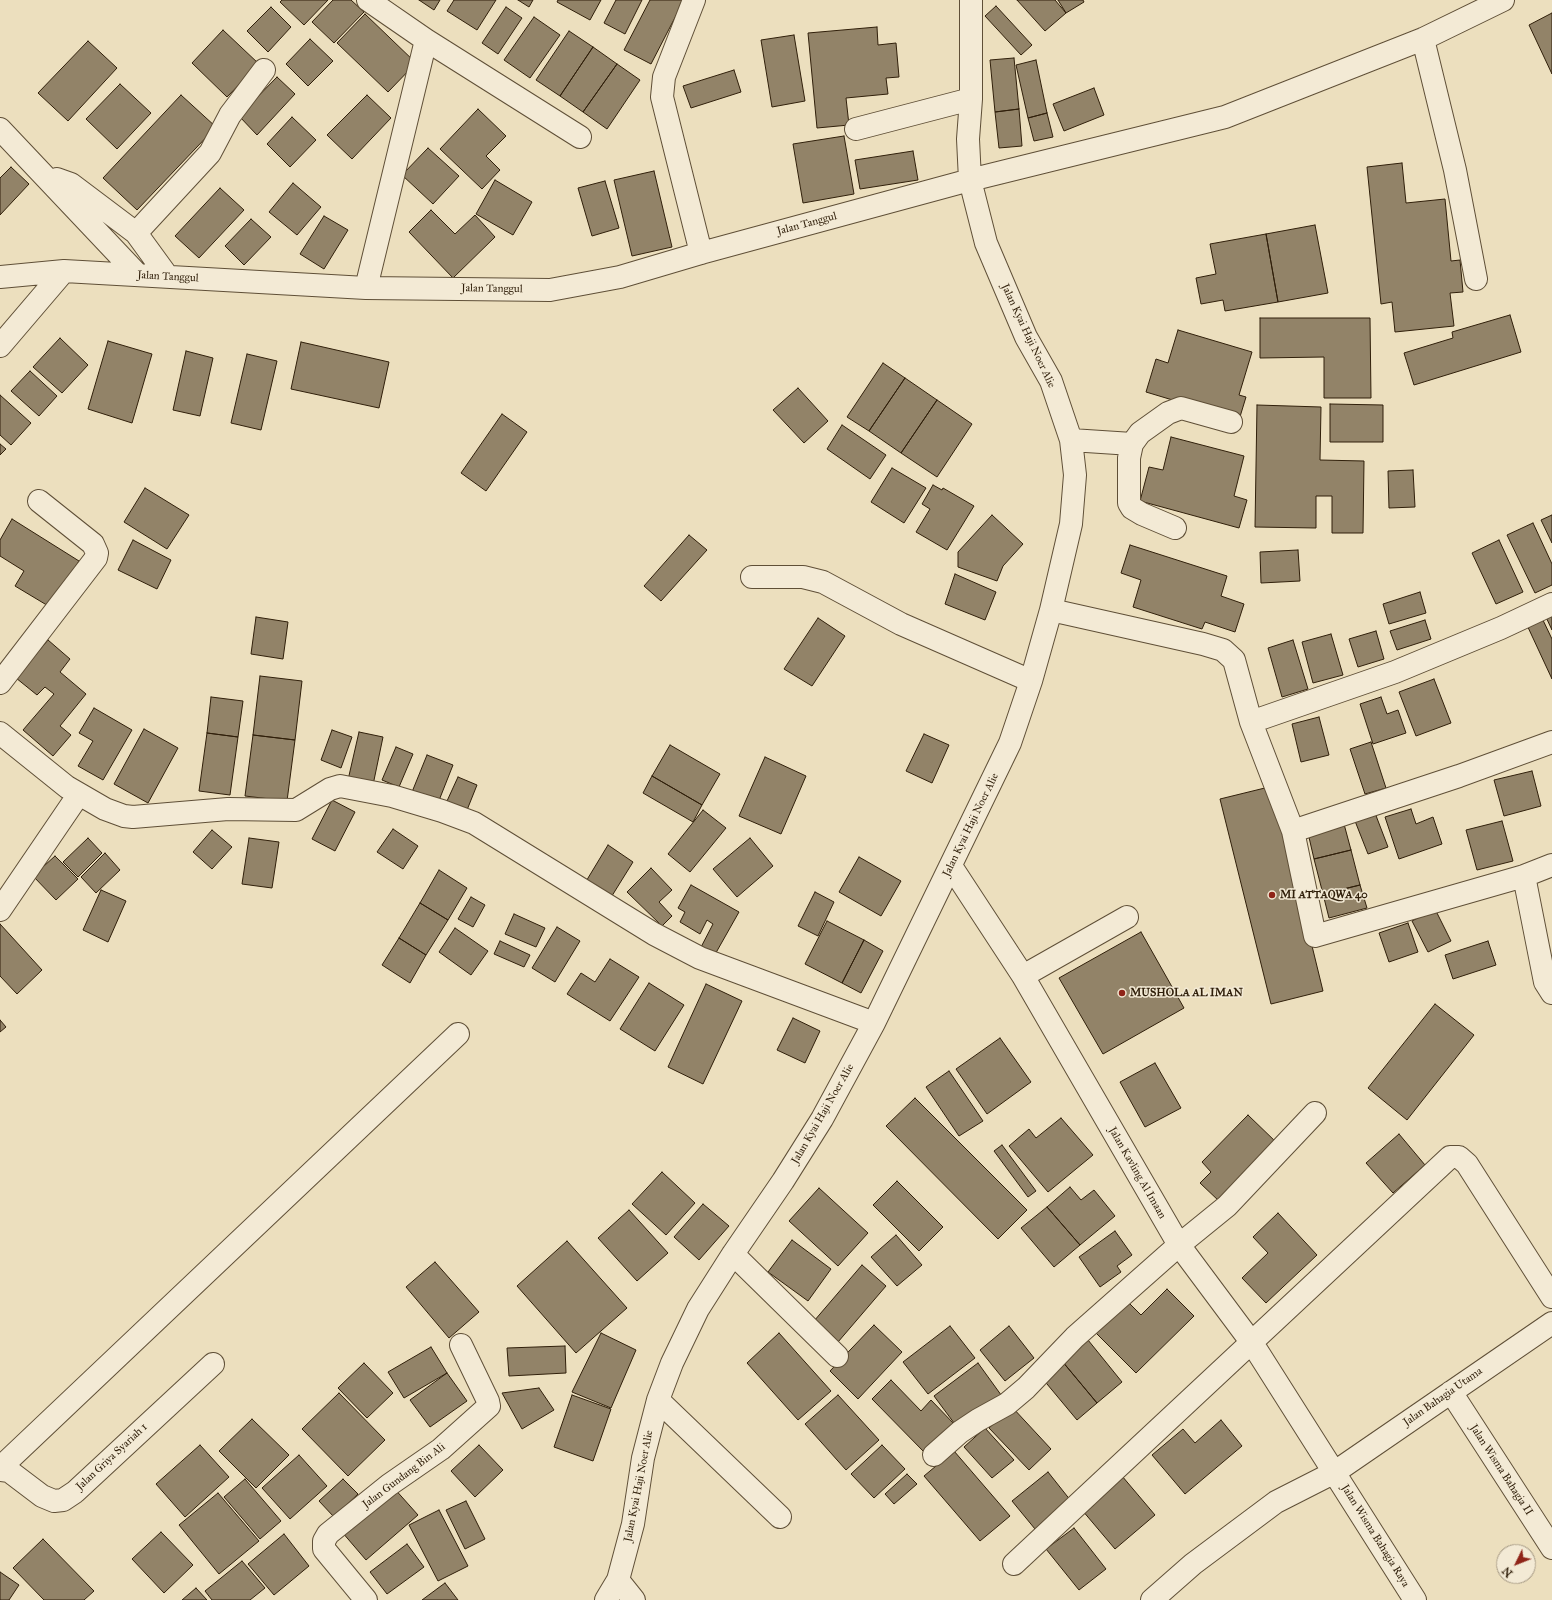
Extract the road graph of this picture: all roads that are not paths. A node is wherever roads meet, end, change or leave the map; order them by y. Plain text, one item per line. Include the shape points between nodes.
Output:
1 (368, 0) edge
2 (694, 0) edge
3 (971, 0) edge
4 (1492, 2) edge
5 (1423, 39) junction
6 (426, 40) junction
7 (264, 70) dead end
8 (971, 99) junction
9 (0, 130) edge
10 (856, 130) dead end
11 (580, 137) dead end
12 (45, 175) junction
13 (973, 190) junction
14 (136, 233) junction
15 (701, 253) junction
16 (64, 271) junction
17 (138, 275) junction
18 (0, 277) edge
19 (168, 277) junction
20 (1476, 279) dead end
21 (366, 288) junction
22 (0, 346) edge
23 (1231, 422) dead end
24 (1071, 440) junction
25 (1132, 444) junction
26 (39, 501) dead end
27 (1175, 528) dead end
28 (752, 577) dead end
29 (1552, 604) edge
30 (1051, 610) junction
31 (1031, 681) junction
32 (0, 683) edge
33 (1251, 722) junction
34 (0, 733) edge
35 (1552, 742) edge
36 (78, 794) junction
37 (1292, 831) junction
38 (1552, 865) edge
39 (951, 866) junction
40 (1524, 876) junction
41 (0, 910) edge
42 (1127, 917) dead end
43 (1023, 976) junction
44 (1552, 993) edge
45 (874, 1023) junction
46 (458, 1034) dead end
47 (1315, 1113) dead end
48 (1179, 1245) junction
49 (732, 1254) junction
50 (1552, 1297) edge
51 (1552, 1323) edge
52 (1252, 1343) junction
53 (461, 1345) dead end
54 (837, 1356) dead end
55 (213, 1364) dead end
56 (1451, 1392) junction
57 (658, 1400) junction
58 (934, 1455) dead end
59 (0, 1469) edge
60 (1335, 1472) junction
61 (780, 1517) dead end
62 (1552, 1548) edge
63 (1014, 1564) dead end
64 (618, 1580) junction
65 (366, 1600) edge
66 (606, 1600) edge
67 (634, 1600) edge
68 (1152, 1600) edge
69 (1415, 1600) edge

1 - 6 street
2 - 15 street via 664,77 662,97
3 - 8 street, Jalan Kyai Haji Noer Alie
4 - 5 street, Jalan Tanggul
5 - 13 street, Jalan Tanggul via 1225,117
5 - 20 street via 1455,170
6 - 11 street
6 - 21 street
7 - 14 street via 230,115 210,153
8 - 10 street
8 - 13 street, Jalan Kyai Haji Noer Alie via 968,139
9 - 12 street
12 - 14 street via 71,184
12 - 17 street
13 - 15 street, Jalan Tanggul
13 - 24 street, Jalan Kyai Haji Noer Alie via 986,242 1026,337 1051,382
14 - 19 street
15 - 21 street, Jalan Tanggul via 620,277 550,290
16 - 17 street, Jalan Tanggul
16 - 18 street, Jalan Tanggul
16 - 22 street
17 - 19 street, Jalan Tanggul
19 - 21 street, Jalan Tanggul
23 - 25 street via 1181,408 1168,413 1140,433
24 - 25 street
24 - 30 street, Jalan Kyai Haji Noer Alie via 1075,475 1071,524
25 - 27 street via 1129,458 1129,503 1142,514
26 - 32 street via 93,544 97,553 96,558
28 - 31 street via 803,577 823,582 901,624
29 - 33 street via 1396,672
30 - 31 street, Jalan Kyai Haji Noer Alie
30 - 33 street via 1223,650 1234,660
31 - 39 street, Jalan Kyai Haji Noer Alie via 1010,743
33 - 37 street
34 - 36 street
35 - 37 street via 1459,776
36 - 41 street
36 - 45 street via 105,809 133,817 228,809 296,810 330,789 340,786 392,796 474,823 654,934 700,958
37 - 40 street via 1315,936
38 - 40 street
39 - 43 street, Jalan Kavling Al Imaan
39 - 45 street, Jalan Kyai Haji Noer Alie
40 - 44 street via 1545,982
42 - 43 street
43 - 48 street, Jalan Kavling Al Imaan
45 - 49 street, Jalan Kyai Haji Noer Alie via 822,1119
46 - 59 street
47 - 48 street via 1227,1206
48 - 52 street, Jalan Kavling Al Imaan
48 - 58 street via 1075,1336 1026,1388 1007,1404 960,1432
49 - 54 street
49 - 57 street, Jalan Kyai Haji Noer Alie via 698,1309 672,1363
50 - 52 street via 1467,1164 1459,1157 1450,1157
51 - 56 street, Jalan Bahagia Utama
52 - 60 street, Jalan Kavling Al Imaan
52 - 63 street
53 - 65 street, Jalan Gundang Bin Ali via 489,1406 442,1449 389,1485 328,1534 324,1541 324,1549
55 - 59 street, Jalan Griya Syariah 1 via 75,1492 63,1500 54,1501 42,1496 9,1471
56 - 60 street, Jalan Bahagia Utama
56 - 62 street, Jalan Wisma Bahagia II
57 - 61 street
57 - 64 street, Jalan Kyai Haji Noer Alie via 643,1458 633,1524
60 - 68 street, Jalan Bahagia Utama via 1276,1502 1193,1564
60 - 69 street, Jalan Wisma Bahagia Raya
64 - 66 street, Jalan Kyai Haji Noer Alie
64 - 67 street

